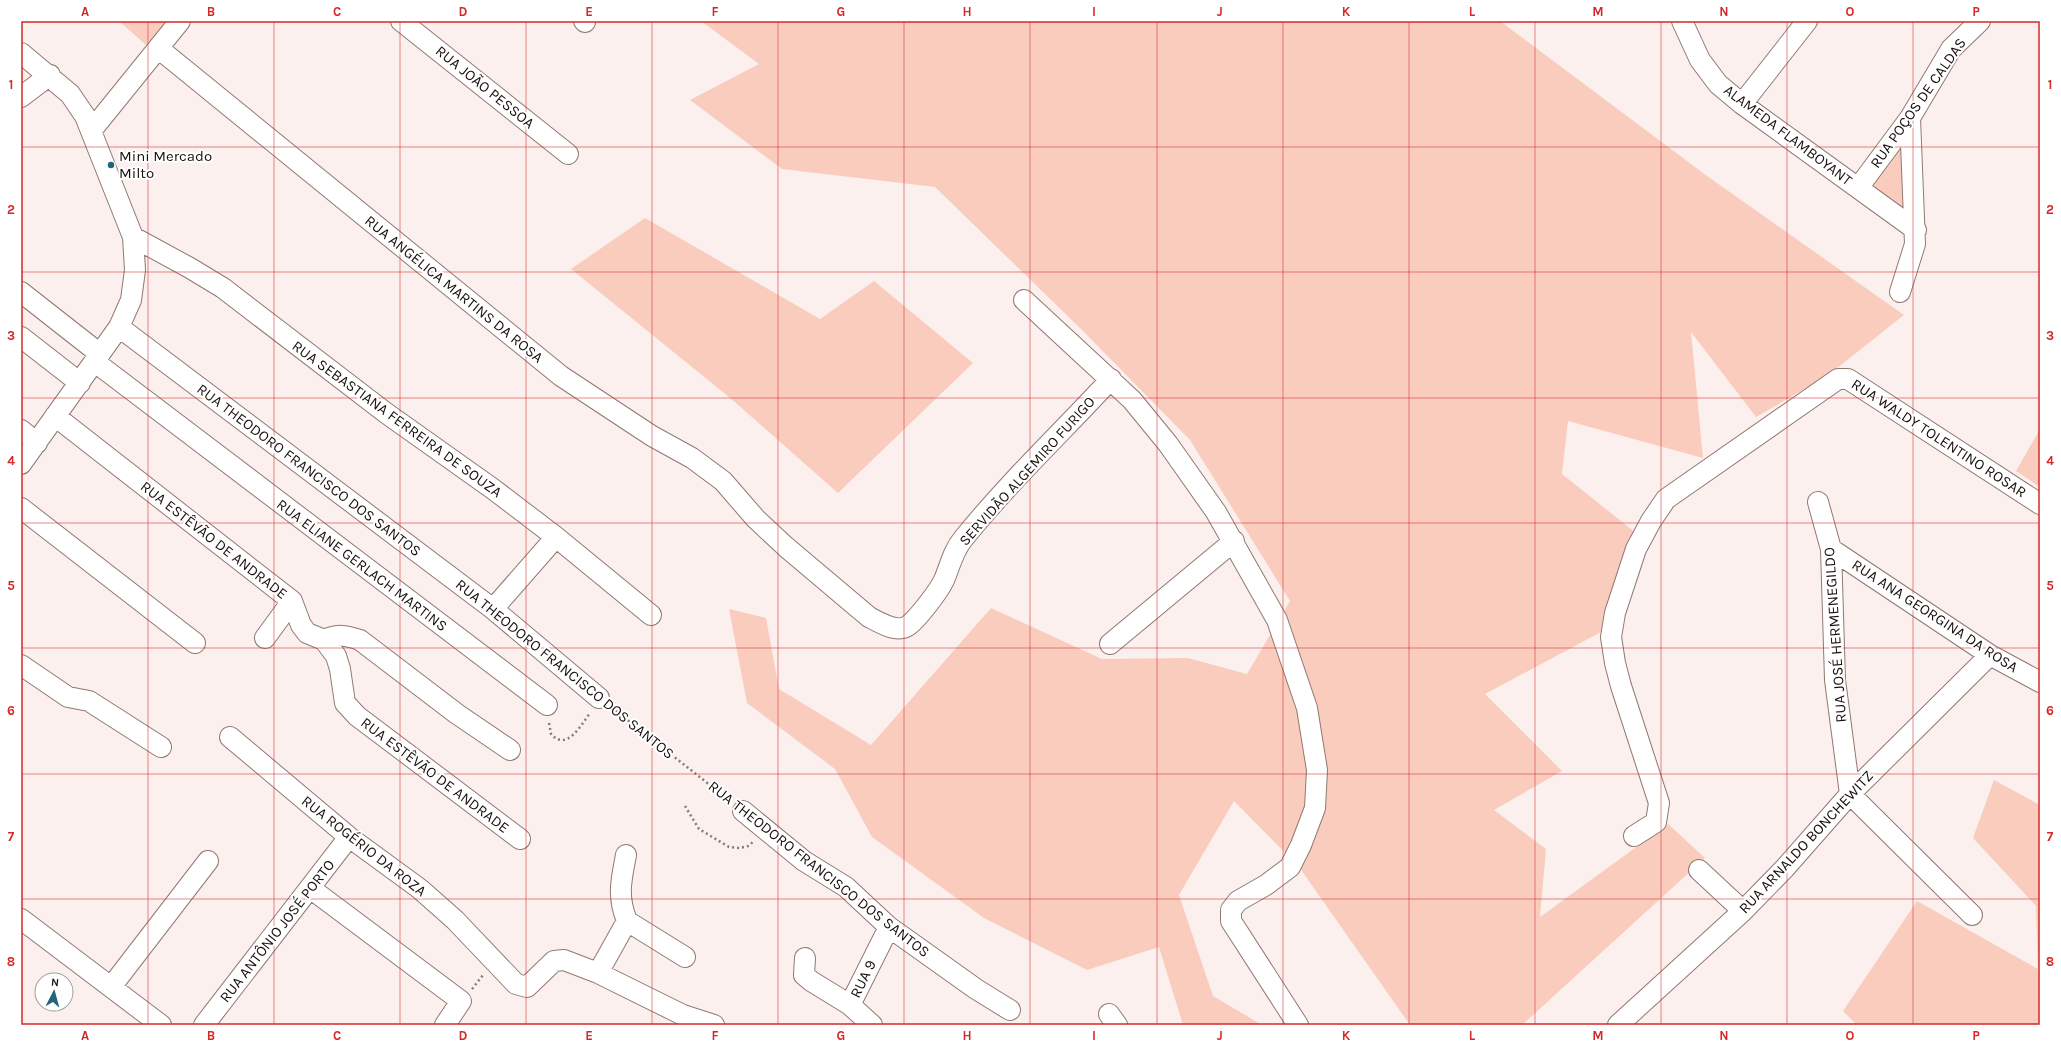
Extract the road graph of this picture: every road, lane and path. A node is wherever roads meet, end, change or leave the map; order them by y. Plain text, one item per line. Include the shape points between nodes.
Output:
1 (180, 21) edge
2 (401, 21) edge
3 (1682, 21) edge
4 (1807, 21) edge
5 (1980, 21) edge
6 (158, 48) junction
7 (21, 53) edge
8 (50, 75) junction
9 (21, 97) edge
10 (1742, 104) junction
11 (1910, 118) junction
12 (92, 131) junction
13 (568, 154) dead end
14 (1858, 188) junction
15 (1916, 230) junction
16 (133, 237) junction
17 (21, 292) edge
18 (1900, 292) dead end
19 (1024, 300) dead end
20 (119, 327) junction
21 (21, 336) edge
22 (97, 358) junction
23 (1111, 379) junction
24 (80, 383) junction
25 (55, 416) junction
26 (21, 430) edge
27 (37, 443) junction
28 (21, 464) edge
29 (1818, 502) dead end
30 (2040, 504) edge
31 (21, 508) edge
32 (556, 537) junction
33 (1234, 542) junction
34 (1831, 549) junction
35 (292, 601) junction
36 (493, 609) junction
37 (651, 615) dead end
38 (908, 626) joint
39 (265, 638) dead end
40 (324, 640) junction
41 (195, 643) dead end
42 (1110, 644) dead end
43 (1990, 655) junction
44 (21, 665) edge
45 (2040, 682) edge
46 (599, 698) junction
47 (547, 705) joint
48 (230, 737) dead end
49 (161, 747) dead end
50 (510, 750) dead end
51 (1850, 794) junction
52 (685, 806) dead end
53 (743, 811) joint
54 (766, 829) junction
55 (1634, 836) dead end
56 (349, 837) junction
57 (520, 839) dead end
58 (626, 855) dead end
59 (208, 861) dead end
60 (1699, 870) dead end
61 (310, 888) junction
62 (1743, 910) junction
63 (1972, 915) dead end
64 (21, 919) edge
65 (627, 921) junction
66 (889, 927) junction
67 (684, 957) dead end
68 (805, 958) dead end
69 (495, 961) junction
70 (598, 973) junction
71 (111, 987) junction
72 (462, 1001) junction
73 (850, 1005) junction
74 (1010, 1010) dead end
75 (1628, 1022) edge
76 (161, 1025) edge
77 (204, 1025) edge
78 (445, 1025) edge
79 (714, 1025) edge
80 (872, 1025) edge
81 (1298, 1025) edge

1 - 6 street
2 - 13 street, RUA JOÃO PESSOA
3 - 10 street, ALAMEDA FLAMBOYANT via 1700,60 1718,84
4 - 10 street
5 - 11 street, RUA POÇOS DE CALDAS via 1951,49
6 - 12 street
6 - 38 street, RUA ANGÉLICA MARTINS DA ROSA via 561,376 652,436 692,458 723,481 756,519 786,547 869,617 884,625 900,629
7 - 8 street
8 - 9 street
8 - 12 street via 80,106
10 - 14 street, ALAMEDA FLAMBOYANT
11 - 14 street, RUA POÇOS DE CALDAS
11 - 15 street
12 - 16 street via 111,186
14 - 15 street, ALAMEDA FLAMBOYANT
15 - 18 street via 1910,266
16 - 20 street via 134,284 131,300
16 - 32 street, RUA SEBASTIANA FERREIRA DE SOUZA via 223,288 351,387
17 - 22 street, RUA ELIANE GERLACH MARTINS
19 - 23 street
20 - 22 street
20 - 36 street, RUA THEODORO FRANCISCO DOS SANTOS
21 - 24 street
22 - 24 street
22 - 47 street, RUA ELIANE GERLACH MARTINS
23 - 33 street via 1168,444
23 - 38 street, SERVIDÃO ALGEMIRO FURIGO via 961,540 937,592
24 - 25 street
25 - 27 street
25 - 35 street, RUA ESTÊVÃO DE ANDRADE
26 - 27 street
27 - 28 street
29 - 34 street, RUA JOSÉ HERMENEGILDO
30 - 55 street, RUA WALDY TOLENTINO ROSAR via 1848,379 1838,379 1666,499 1636,549 1615,613 1611,637 1621,686 1659,804 1656,822
31 - 41 street
32 - 36 street
32 - 37 street, RUA SEBASTIANA FERREIRA DE SOUZA
33 - 42 street
33 - 81 street via 1277,620 1307,708 1317,770 1315,808 1290,867 1238,901 1230,910 1231,921
34 - 43 street, RUA ANA GEORGINA DA ROSA
34 - 51 street, RUA JOSÉ HERMENEGILDO via 1835,680
35 - 39 street
35 - 40 street, RUA ESTÊVÃO DE ANDRADE via 301,625 307,632
36 - 46 street, RUA THEODORO FRANCISCO DOS SANTOS
40 - 50 street via 338,635 360,640 457,714
40 - 57 street, RUA ESTÊVÃO DE ANDRADE via 336,656 345,703 357,716
43 - 45 street, RUA ANA GEORGINA DA ROSA
43 - 51 street, RUA ARNALDO BONCHEWITZ
44 - 49 street via 68,697 89,701
46 - 47 path via 572,736 564,741 559,741 551,734 548,727 550,709
46 - 53 path, RUA THEODORO FRANCISCO DOS SANTOS
48 - 56 street, RUA ROGÉRIO DA ROZA
51 - 62 street, RUA ARNALDO BONCHEWITZ via 1785,868
51 - 63 street
52 - 54 path via 699,829 729,847 748,846
53 - 54 street, RUA THEODORO FRANCISCO DOS SANTOS
54 - 66 street, RUA THEODORO FRANCISCO DOS SANTOS via 804,861 846,887
56 - 61 street, RUA ANTÔNIO JOSÉ PORTO
56 - 69 street, RUA ROGÉRIO DA ROZA via 420,889
58 - 65 street via 620,890 621,906
59 - 71 street
60 - 62 street
61 - 72 street
61 - 77 street, RUA ANTÔNIO JOSÉ PORTO
62 - 75 street, RUA ARNALDO BONCHEWITZ
64 - 71 street
65 - 67 street
65 - 70 street
66 - 73 street, RUA 9
66 - 74 street, RUA THEODORO FRANCISCO DOS SANTOS
68 - 73 street via 804,975
69 - 70 street, RUA ROGÉRIO DA ROZA via 516,984 527,987 554,961 564,960
69 - 72 path
70 - 79 street via 683,1015
71 - 76 street
72 - 78 street
73 - 80 street, RUA 9

